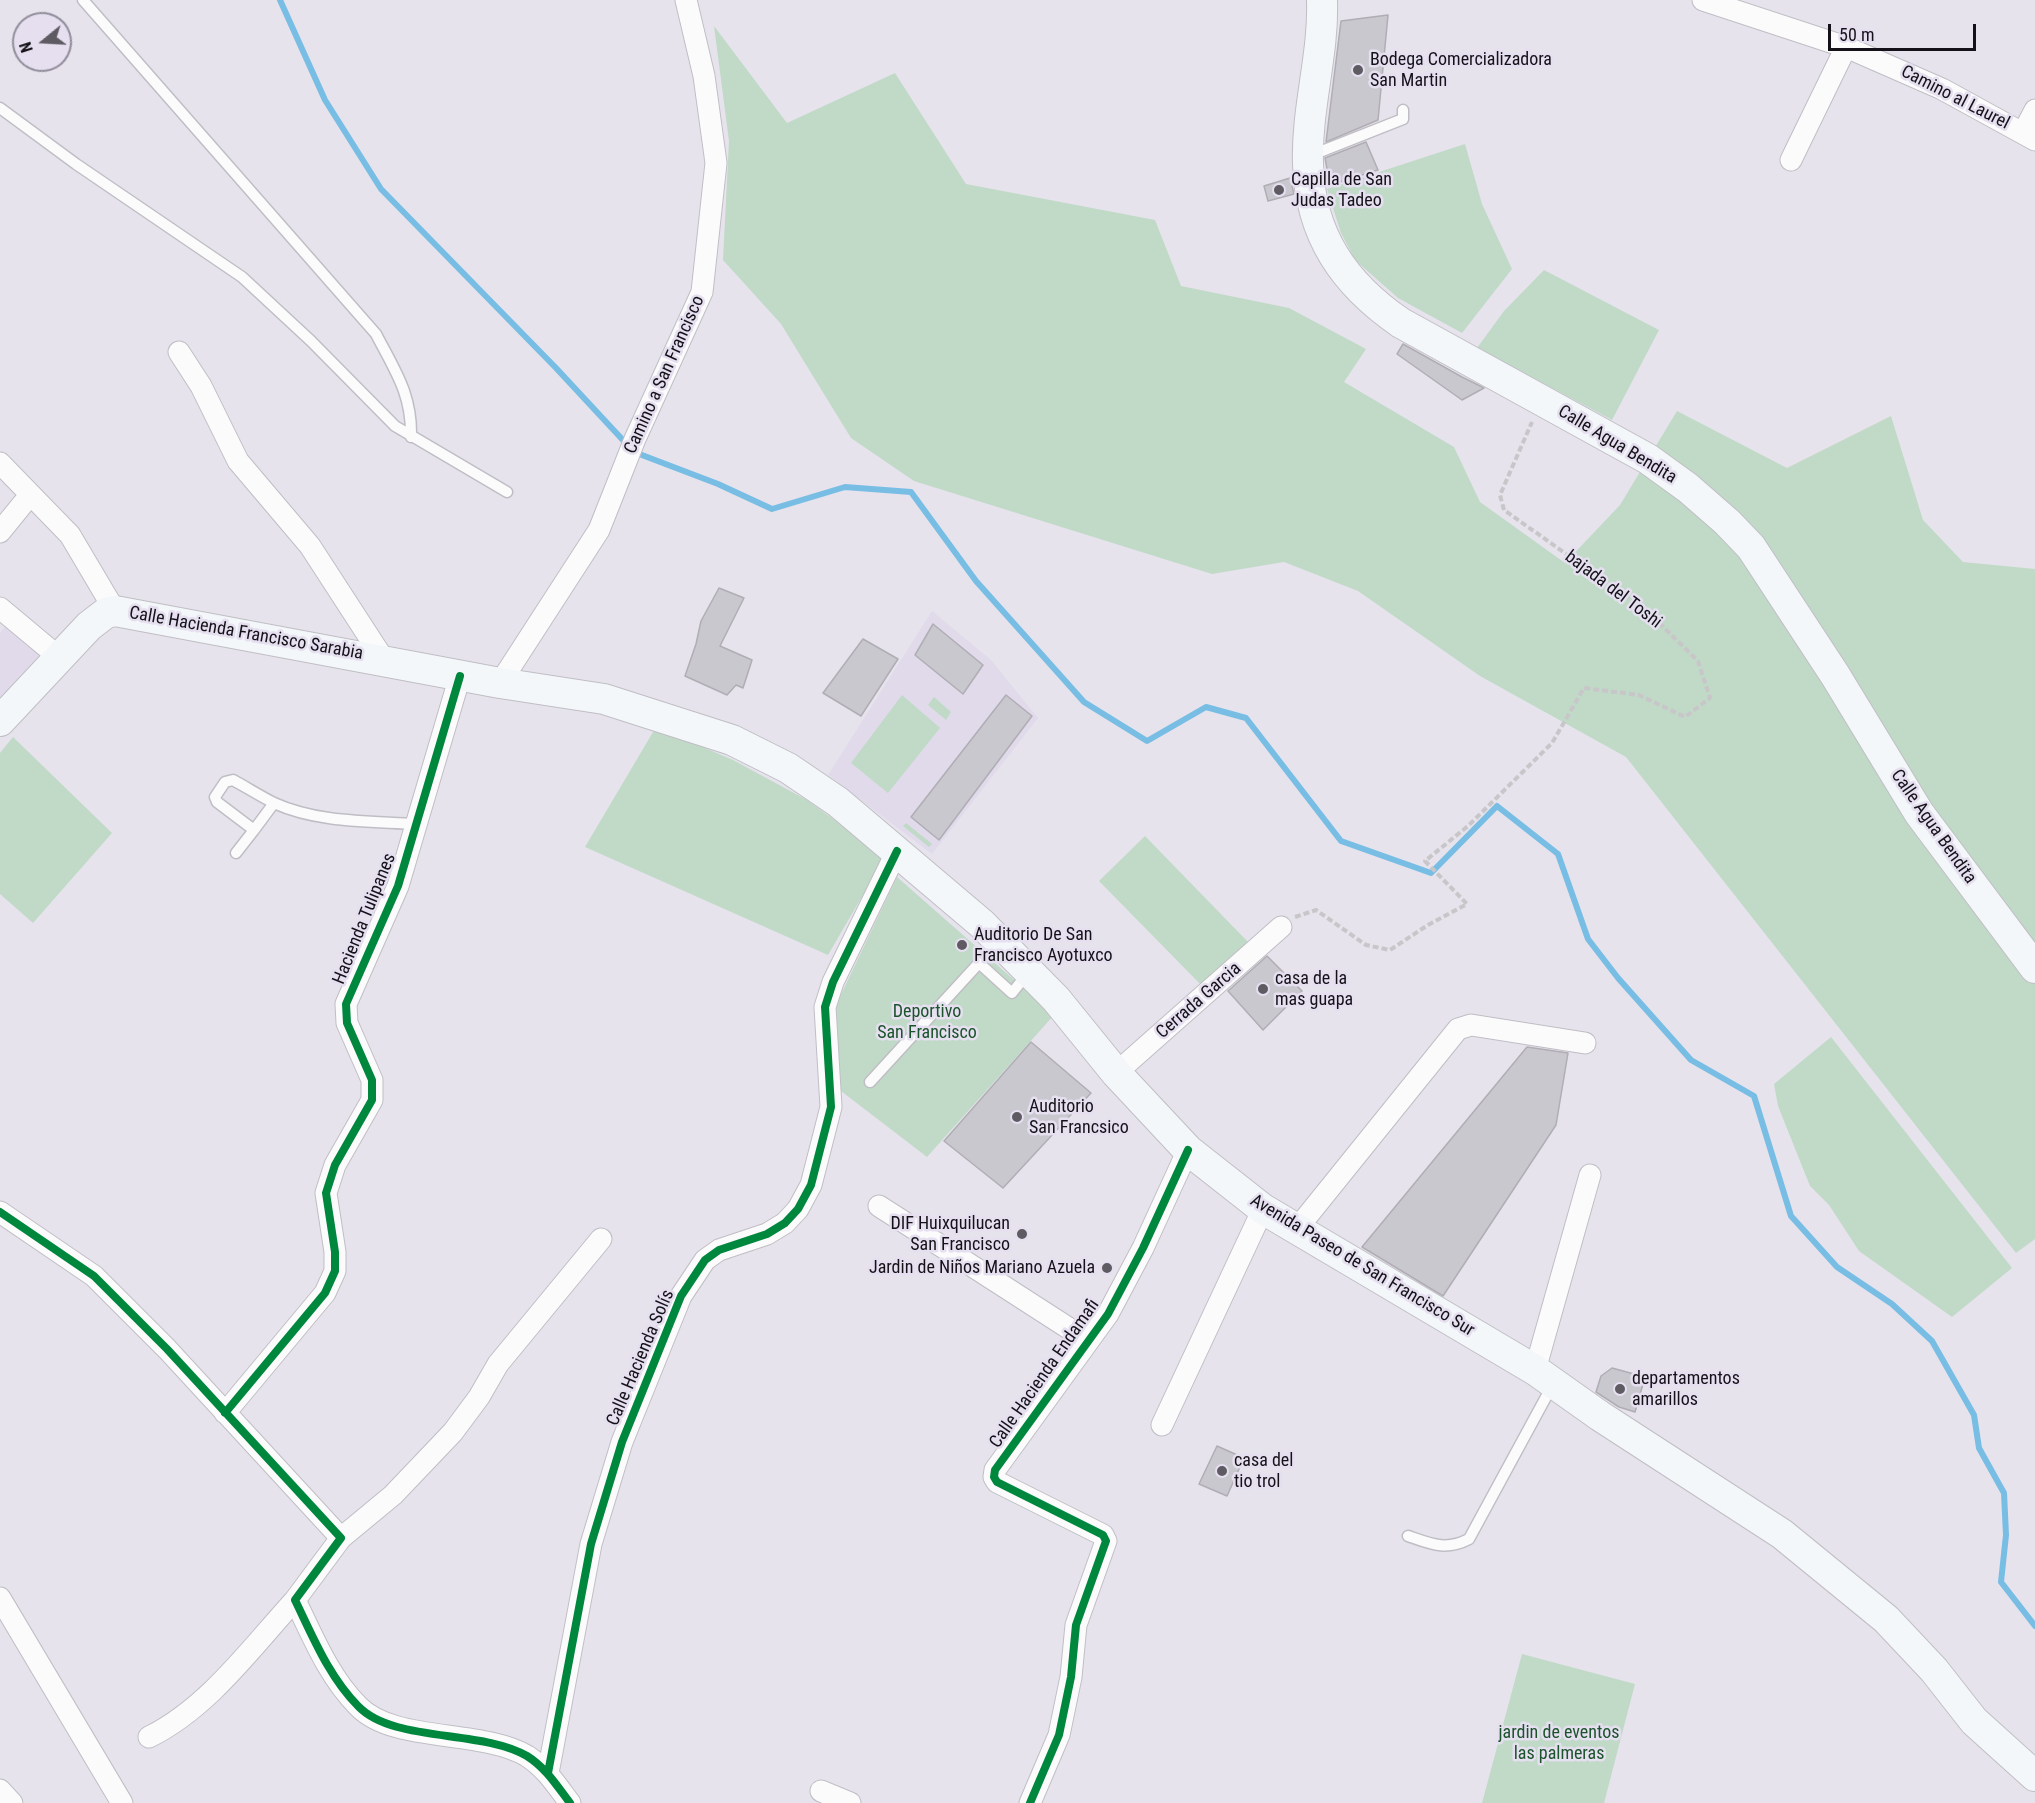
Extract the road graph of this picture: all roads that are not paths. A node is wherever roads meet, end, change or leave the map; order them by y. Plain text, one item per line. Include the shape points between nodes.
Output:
1 (83, 0) edge
2 (686, 0) edge
3 (1322, 0) edge
4 (1703, 0) edge
5 (1846, 46) junction
6 (0, 108) edge
7 (1403, 110) dead end
8 (2035, 110) edge
9 (2029, 136) edge
10 (1322, 151) dead end
11 (1791, 160) dead end
12 (179, 352) dead end
13 (411, 437) junction
14 (0, 463) edge
15 (507, 492) dead end
16 (30, 495) junction
17 (0, 532) edge
18 (0, 608) edge
19 (115, 611) junction
20 (61, 659) junction
21 (384, 660) junction
22 (460, 676) junction
23 (500, 684) junction
24 (0, 721) edge
25 (273, 802) junction
26 (416, 824) junction
27 (254, 830) junction
28 (897, 851) junction
29 (236, 853) dead end
30 (1281, 927) road end
31 (2035, 968) edge
32 (1029, 972) junction
33 (1585, 1043) dead end
34 (1116, 1072) junction
35 (870, 1082) dead end
36 (1188, 1150) junction
37 (1590, 1175) dead end
38 (879, 1206) dead end
39 (1263, 1209) junction
40 (0, 1212) edge
41 (1296, 1230) junction
42 (600, 1239) dead end
43 (1087, 1340) junction
44 (1544, 1376) junction
45 (225, 1413) junction
46 (1162, 1425) dead end
47 (1408, 1536) dead end
48 (341, 1538) junction
49 (0, 1598) edge
50 (296, 1600) junction
51 (149, 1737) dead end
52 (548, 1773) junction
53 (2035, 1776) edge
54 (0, 1790) edge
55 (821, 1791) dead end
56 (12, 1803) edge
57 (122, 1803) edge
58 (570, 1803) edge
59 (850, 1803) edge
60 (1030, 1803) edge

1 - 13 lane via 376,334 405,392 412,413
2 - 23 street, Camino a San Francisco via 704,76 716,163 702,292 599,530
3 - 31 main road, Calle Agua Bendita via 1323,29 1308,163 1317,216 1338,263 1353,285 1401,323 1648,459 1727,522 1751,548 1836,675 1918,813
4 - 5 street, Camino al Laurel
5 - 9 street, Camino al Laurel via 1942,88
5 - 11 street
6 - 13 lane via 242,277 395,426
7 - 10 lane via 1403,119
8 - 9 street
12 - 21 street via 201,386 238,461 310,546
13 - 15 lane
14 - 16 street
16 - 17 street
16 - 19 street via 69,535
18 - 20 street
19 - 20 main road, Calle Hacienda Francisco Sarabia via 89,626
19 - 21 main road, Calle Hacienda Francisco Sarabia
20 - 24 main road, Calle Hacienda Francisco Sarabia
21 - 22 main road, Calle Hacienda Francisco Sarabia
22 - 23 main road, Calle Hacienda Francisco Sarabia
22 - 26 street, Hacienda Tulipanes
23 - 28 main road, Avenida Paseo de San Francisco Sur via 604,699 732,740 788,768 830,796
25 - 26 lane via 329,818
25 - 27 lane
25 - 27 lane via 233,780 225,782 215,797 217,802
26 - 45 street, Hacienda Tulipanes via 398,886 346,1004 347,1023 372,1080 372,1100 334,1166 326,1193 335,1271 325,1293
27 - 29 lane
28 - 32 main road, Avenida Paseo de San Francisco Sur via 982,924
28 - 52 street, Calle Hacienda Solís via 833,982 825,1007 831,1107 811,1185 798,1209 784,1223 767,1234 718,1250 705,1260 681,1296 622,1442 591,1544
30 - 34 street, Cerrada Garcia
32 - 34 main road, Avenida Paseo de San Francisco Sur
32 - 35 lane via 1012,993 979,963
33 - 41 street via 1472,1025 1458,1029
34 - 36 main road, Avenida Paseo de San Francisco Sur
36 - 39 main road, Avenida Paseo de San Francisco Sur
36 - 43 street, Calle Hacienda Endamafi via 1108,1314
37 - 44 street
38 - 43 street
39 - 41 main road, Avenida Paseo de San Francisco Sur
39 - 46 street
40 - 45 street via 94,1276
41 - 44 main road, Avenida Paseo de San Francisco Sur
42 - 48 street via 498,1364 453,1432 393,1495
43 - 60 street, Calle Hacienda Endamafi via 995,1470 994,1478 1103,1534 1106,1541 1076,1626 1059,1735
44 - 47 lane via 1469,1539 1442,1547
44 - 53 main road, Avenida Paseo de San Francisco Sur via 1790,1541 1886,1619 1934,1670 1974,1721
45 - 48 street
48 - 50 street
49 - 57 street
50 - 51 street via 204,1698 171,1726
50 - 52 street via 323,1660 358,1708 387,1724 501,1744 527,1756
52 - 58 street
54 - 56 street
55 - 59 street

